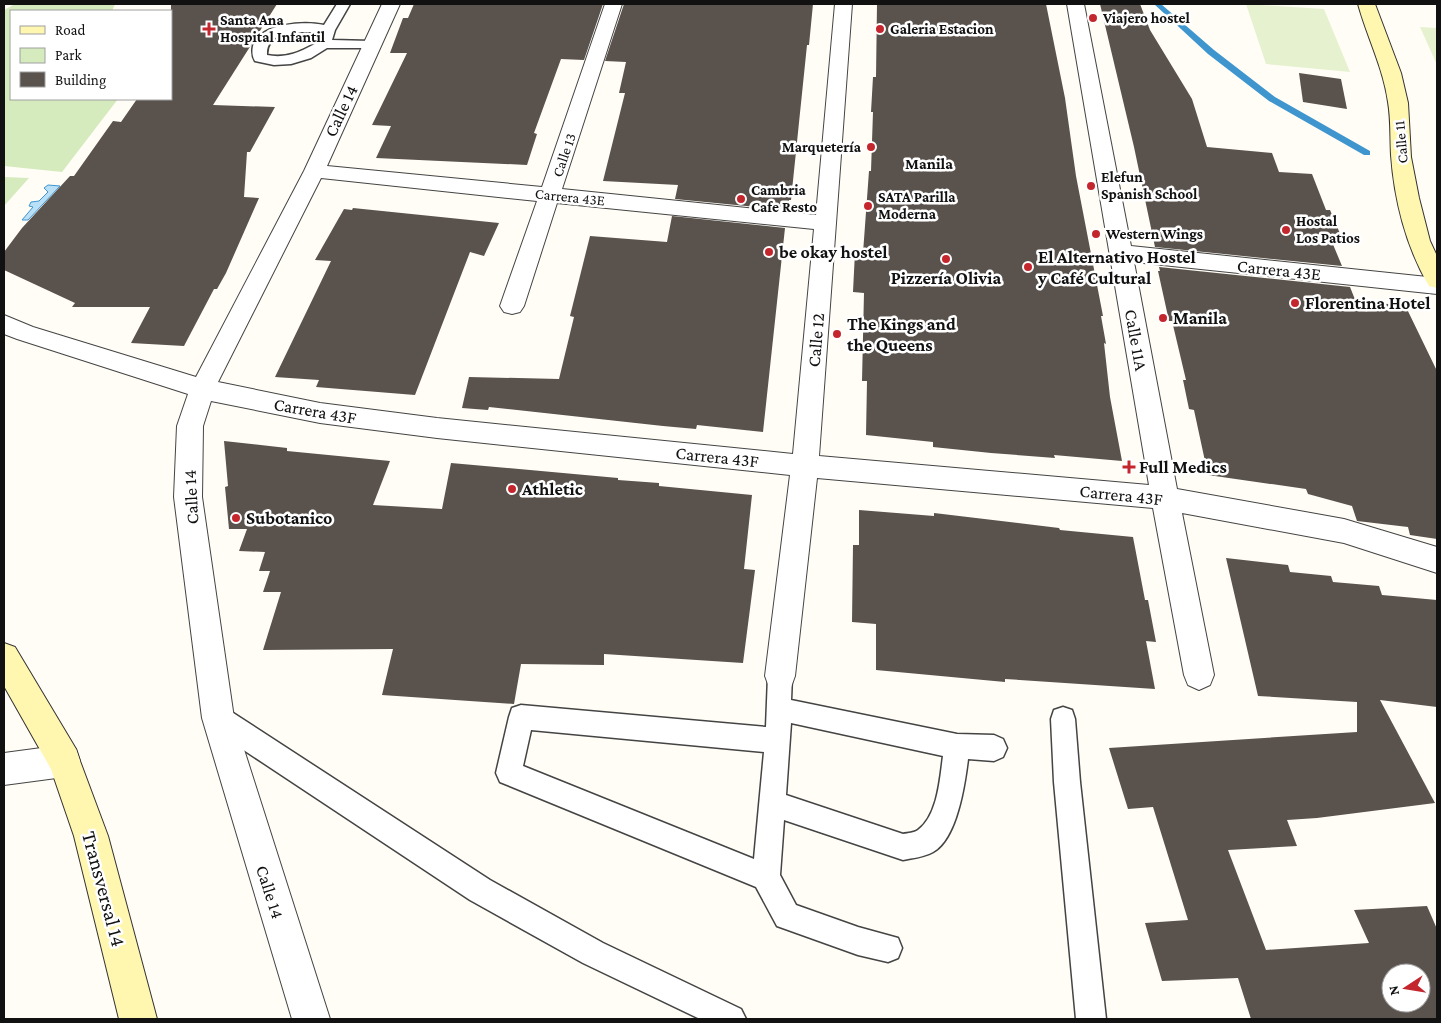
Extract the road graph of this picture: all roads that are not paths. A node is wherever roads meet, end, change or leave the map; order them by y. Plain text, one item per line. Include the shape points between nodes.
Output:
1 (343, 4) edge
2 (391, 4) edge
3 (614, 4) edge
4 (844, 4) edge
5 (1076, 4) edge
6 (1366, 4) edge
7 (328, 30) junction
8 (324, 44) junction
9 (371, 45) junction
10 (314, 171) junction
11 (550, 195) junction
12 (826, 223) junction
13 (1121, 253) junction
14 (1437, 280) edge
15 (1437, 286) edge
16 (512, 306) dead end
17 (4, 324) edge
18 (202, 389) junction
19 (805, 466) junction
20 (1165, 498) junction
21 (1437, 560) edge
22 (4, 657) edge
23 (780, 676) joint
24 (1199, 676) dead end
25 (780, 709) junction
26 (218, 718) junction
27 (1063, 719) dead end
28 (778, 741) junction
29 (957, 746) junction
30 (994, 748) dead end
31 (64, 761) junction
32 (4, 769) edge
33 (772, 803) junction
34 (766, 877) junction
35 (888, 948) dead end
36 (138, 1019) edge
37 (311, 1019) edge
38 (731, 1019) edge
39 (1091, 1019) edge

1 - 7 lane
2 - 9 street, Calle 14
3 - 11 street, Calle 13
4 - 12 street, Calle 12
5 - 13 street, Calle 11A
6 - 14 main road, Calle 11 via 1392,73 1408,198 1419,241
7 - 8 lane
7 - 8 lane via 300,28 268,36 261,43 260,58 291,60
8 - 9 lane
9 - 10 street, Calle 14
10 - 11 street, Carrera 43E
10 - 18 street, Calle 14
11 - 12 street, Carrera 43E
11 - 16 street, Calle 13
12 - 19 street, Calle 12
13 - 15 street, Carrera 43E
13 - 20 street, Calle 11A
17 - 18 street, Carrera 43F
18 - 19 street, Carrera 43F via 320,413 436,428
18 - 26 street, Calle 14 via 190,426 188,497
19 - 20 street, Carrera 43F
19 - 23 street, Calle 12
20 - 21 street, Carrera 43F via 1344,531
20 - 24 street, Calle 11A
22 - 31 main road
23 - 25 lane
25 - 28 lane
25 - 29 lane
26 - 37 street, Calle 14
26 - 38 lane via 480,890 593,953
27 - 39 lane
28 - 33 lane
28 - 34 lane via 521,717 509,773
29 - 30 lane
29 - 33 lane via 951,787 938,826 924,843 903,847
31 - 32 street
31 - 36 main road, Transversal 14 via 91,836
33 - 34 lane
34 - 35 lane via 786,916

